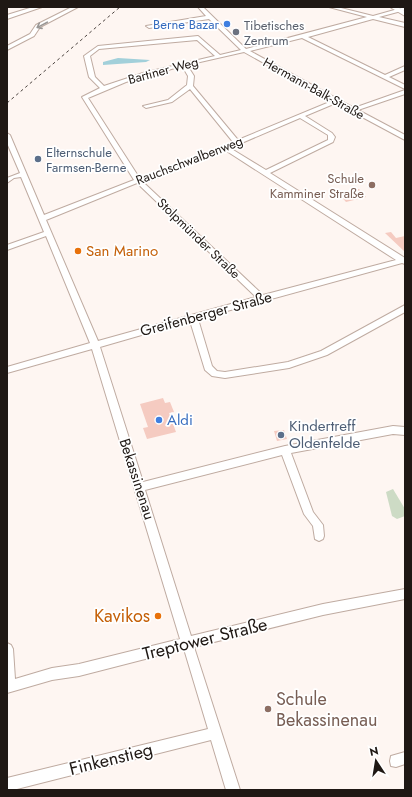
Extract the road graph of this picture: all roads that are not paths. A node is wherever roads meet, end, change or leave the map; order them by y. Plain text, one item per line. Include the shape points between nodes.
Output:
1 (40, 7) edge
2 (76, 7) edge
3 (200, 7) edge
4 (331, 7) edge
5 (401, 9) edge
6 (7, 17) edge
7 (209, 17) junction
8 (372, 17) junction
9 (157, 25) dead end
10 (405, 25) edge
11 (302, 36) junction
12 (7, 48) edge
13 (244, 50) junction
14 (218, 56) junction
15 (184, 65) junction
16 (405, 68) edge
17 (384, 77) junction
18 (190, 86) junction
19 (405, 86) edge
20 (102, 87) junction
21 (405, 92) edge
22 (85, 97) joint
23 (336, 101) junction
24 (146, 106) dead end
25 (353, 110) junction
26 (300, 116) junction
27 (7, 135) edge
28 (405, 138) edge
29 (237, 142) junction
30 (225, 147) junction
31 (265, 173) junction
32 (23, 174) junction
33 (7, 181) edge
34 (138, 181) junction
35 (42, 219) junction
36 (48, 233) junction
37 (7, 248) edge
38 (405, 261) edge
39 (262, 299) junction
40 (405, 308) edge
41 (193, 317) junction
42 (95, 344) junction
43 (7, 370) edge
44 (405, 431) edge
45 (286, 450) junction
46 (140, 487) junction
47 (319, 536) dead end
48 (405, 594) edge
49 (188, 643) junction
50 (7, 649) edge
51 (8, 687) edge
52 (216, 733) junction
53 (7, 785) edge
54 (233, 790) edge

1 - 6 main road
2 -> 12 street via 38,26 32,35
3 - 7 street, Hermann-Balk-Straße
4 - 8 street
5 - 8 street, Bartiner Weg
7 - 9 street
7 - 13 street, Hermann-Balk-Straße
8 - 10 street
8 - 11 street, Bartiner Weg
11 - 13 street, Bartiner Weg
11 - 17 street
13 - 14 street, Bartiner Weg
13 - 23 street, Hermann-Balk-Straße
14 - 15 street, Bartiner Weg
14 - 20 street via 198,38 98,48 87,56 92,77
15 - 18 street via 191,76
15 - 20 street, Bartiner Weg
16 - 17 street
17 - 19 street
18 - 24 street via 170,100
18 - 29 street
20 - 22 street, Bartiner Weg
21 - 25 street
22 - 34 street, Stolpmünder Straße
23 - 25 street, Hermann-Balk-Straße
23 - 26 street, Rauchschwalbenweg
25 - 28 street, Hermann-Balk-Straße
26 - 29 street, Rauchschwalbenweg
26 - 31 street via 330,134 331,141
27 - 32 street, Bekassinenau
29 - 30 street, Rauchschwalbenweg
30 - 31 street
30 - 34 street, Rauchschwalbenweg via 147,180
31 - 38 street
32 - 33 street via 12,176
32 - 35 street, Bekassinenau
34 - 35 street, Rauchschwalbenweg
34 - 39 street, Stolpmünder Straße
35 - 36 street, Bekassinenau
36 - 37 street
36 - 42 street, Bekassinenau
38 - 39 street, Greifenberger Straße
39 - 41 street, Greifenberger Straße
40 - 41 street via 324,353 289,365 225,375 215,374 208,368
41 - 42 street, Greifenberger Straße
42 - 43 street, Greifenberger Straße
42 - 46 street, Bekassinenau
44 - 45 street via 378,432
45 - 46 street
45 - 47 street via 309,514 318,525
46 - 49 street, Bekassinenau
48 - 49 street, Treptower Straße via 208,636
49 - 51 street, Treptower Straße via 79,670 42,676
49 - 52 street, Bekassinenau
50 - 51 street
52 - 53 street, Finkenstieg
52 - 54 street, Bekassinenau

